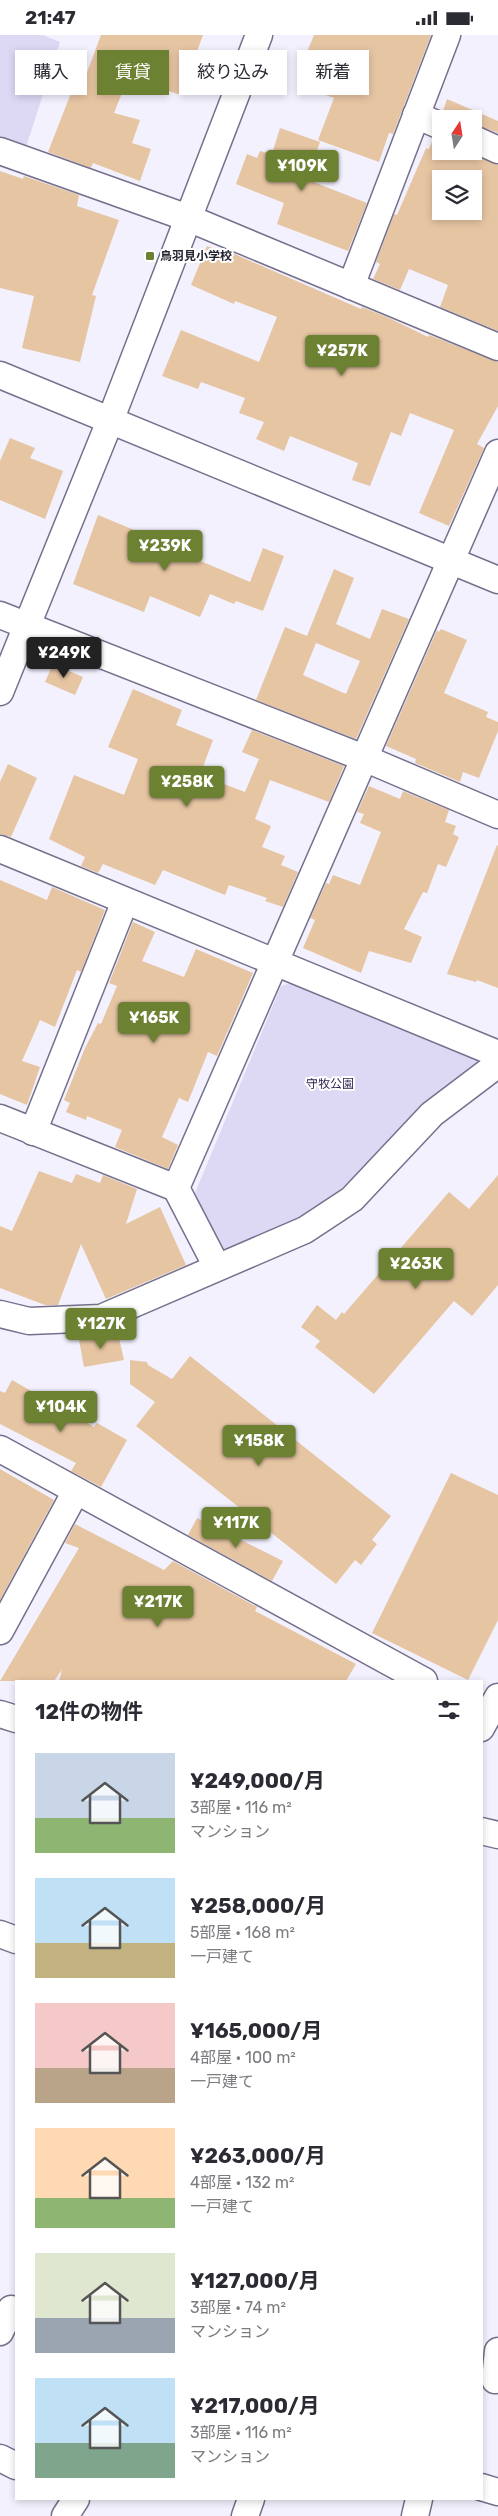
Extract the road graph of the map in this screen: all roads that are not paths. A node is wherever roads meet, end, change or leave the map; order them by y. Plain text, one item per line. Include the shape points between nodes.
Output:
1 (259, 35) edge
2 (447, 35) edge
3 (416, 115) junction
4 (432, 121) edge
5 (482, 143) edge
6 (498, 150) edge
7 (0, 151) edge
8 (188, 218) junction
9 (351, 285) junction
10 (498, 347) edge
11 (0, 375) edge
12 (110, 421) junction
13 (498, 453) edge
14 (451, 561) junction
15 (498, 580) edge
16 (0, 615) edge
17 (26, 625) junction
18 (0, 692) edge
19 (364, 758) junction
20 (498, 815) edge
21 (0, 849) edge
22 (125, 901) junction
23 (275, 962) junction
24 (498, 1054) edge
25 (498, 1064) edge
26 (0, 1118) edge
27 (33, 1132) junction
28 (176, 1188) junction
29 (217, 1267) junction
30 (0, 1314) edge
31 (0, 1449) edge
32 (76, 1491) junction
33 (0, 1631) edge
34 (422, 1680) edge
35 (0, 1714) edge
36 (15, 1719) edge
37 (483, 1831) edge
38 (498, 1835) edge
39 (0, 1934) edge
40 (15, 1940) edge
41 (9, 2308) edge
42 (0, 2332) edge
43 (498, 2351) edge
44 (491, 2379) edge
45 (0, 2458) edge
46 (15, 2466) edge
47 (483, 2488) edge
48 (498, 2492) edge
49 (75, 2500) edge
50 (251, 2500) edge
51 (419, 2500) edge
52 (66, 2516) edge
53 (245, 2516) edge
54 (415, 2516) edge

1 - 8 street
2 - 3 street
3 - 4 street
3 - 9 street
5 - 6 street
7 - 8 street
8 - 9 street
8 - 12 street
9 - 10 street
11 - 12 street
12 - 14 street
12 - 17 street
13 - 14 street
14 - 15 street
14 - 19 street
16 - 17 street
17 - 18 street
17 - 19 street
19 - 20 street
19 - 23 street
21 - 22 street
22 - 23 street
22 - 27 street
23 - 24 street
23 - 28 street
25 - 29 street via 432,1114 352,1199 305,1230
26 - 27 street
27 - 28 street
28 - 29 street
29 - 30 street via 101,1318 29,1321
31 - 32 street
32 - 33 street
32 - 34 street
35 - 36 street
37 - 38 street
39 - 40 street
41 - 42 street
43 - 44 street
45 - 46 street
47 - 48 street
49 - 52 street
50 - 53 street
51 - 54 street

